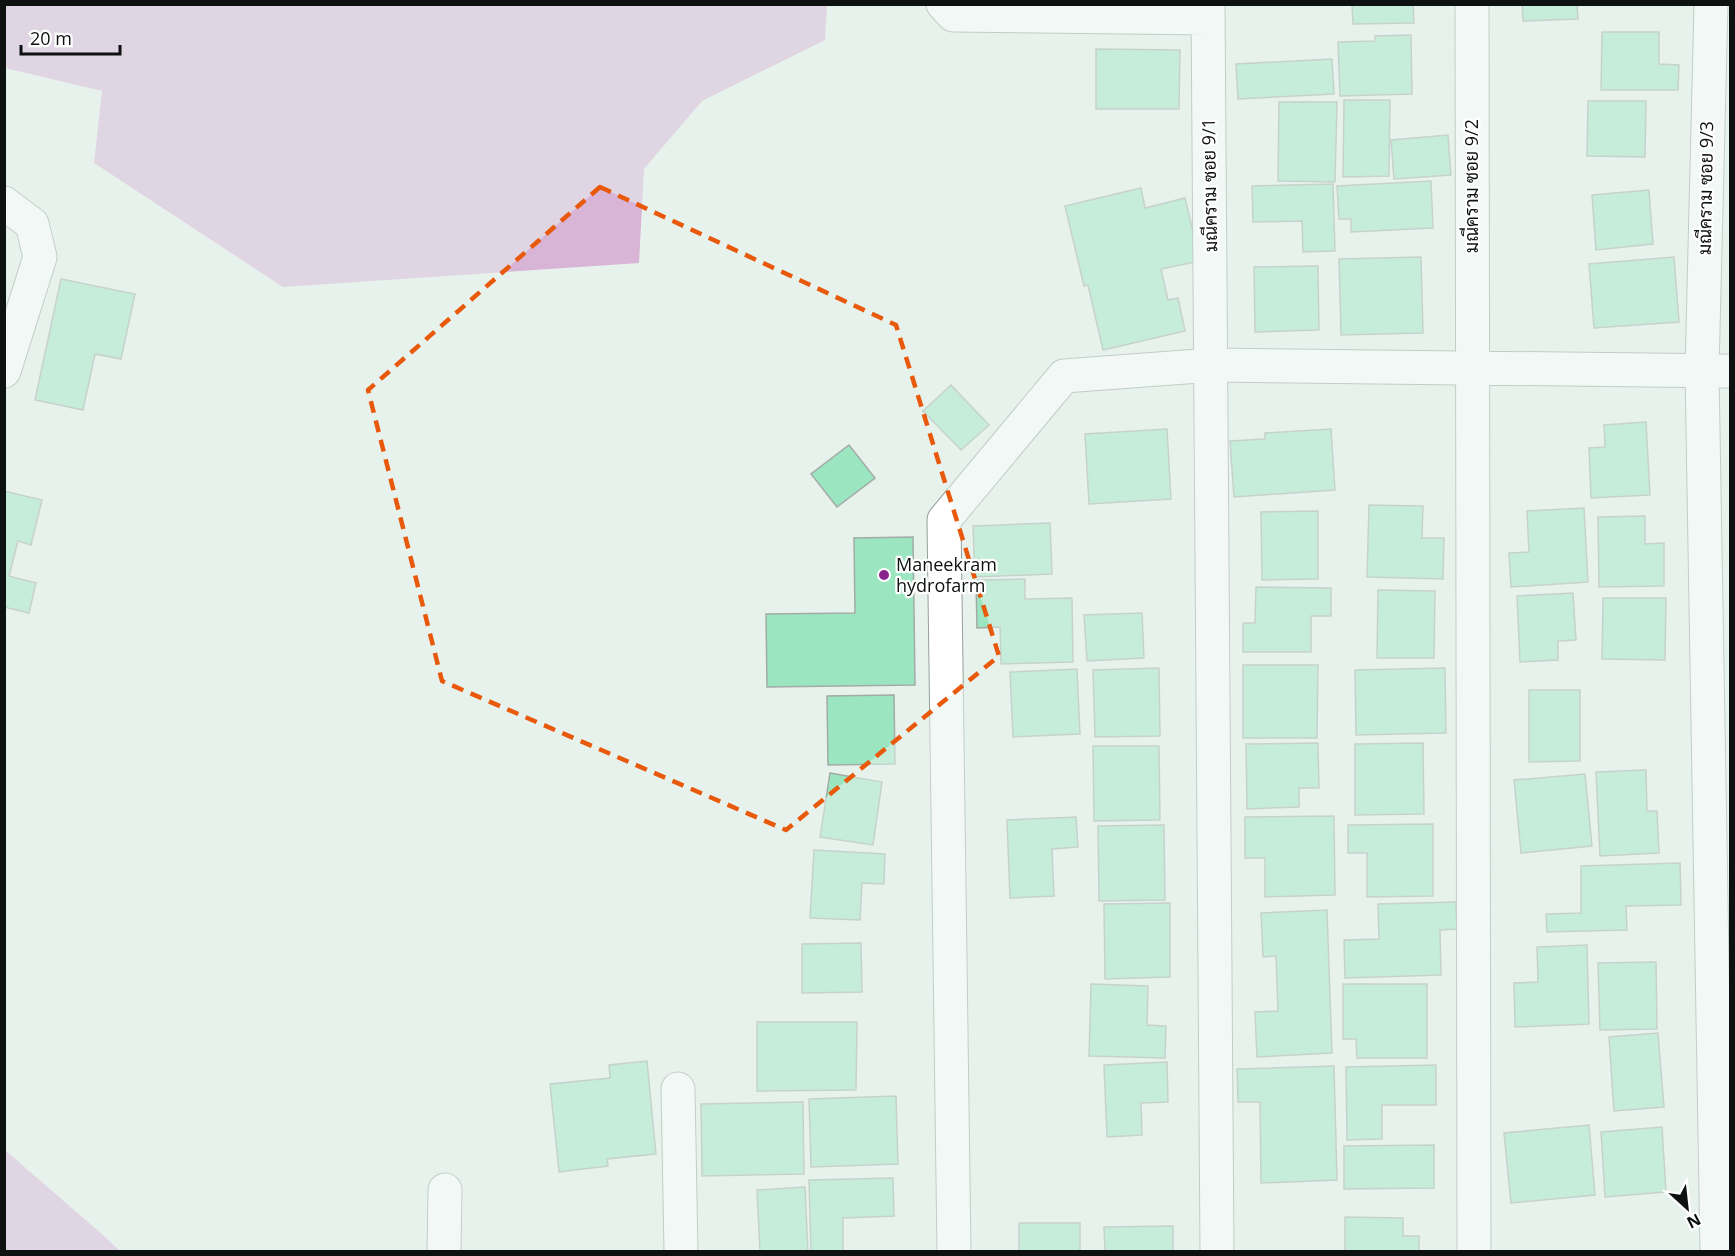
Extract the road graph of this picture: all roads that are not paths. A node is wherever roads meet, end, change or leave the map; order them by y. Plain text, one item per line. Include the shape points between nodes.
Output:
1 (1472, 4) edge
2 (1710, 4) edge
3 (950, 8) edge
4 (1208, 11) edge
5 (6, 203) edge
6 (1212, 364) junction
7 (1472, 368) junction
8 (4, 371) edge
9 (1716, 371) edge
10 (678, 1089) dead end
11 (445, 1190) dead end
12 (444, 1251) edge
13 (681, 1251) edge
14 (954, 1251) edge
15 (1217, 1251) edge
16 (1474, 1251) edge
17 (1717, 1251) edge

1 - 7 street, มณีคราม ซอย 9/2
2 - 9 street, มณีคราม ซอย 9/3
3 - 4 street
4 - 6 street, มณีคราม ซอย 9/1
5 - 8 street via 32,224 40,257
6 - 7 street
6 - 14 street via 1064,376 944,520
6 - 15 street, มณีคราม ซอย 9/1
7 - 9 street
7 - 16 street, มณีคราม ซอย 9/2
9 - 17 street, มณีคราม ซอย 9/3
10 - 13 street
11 - 12 street

